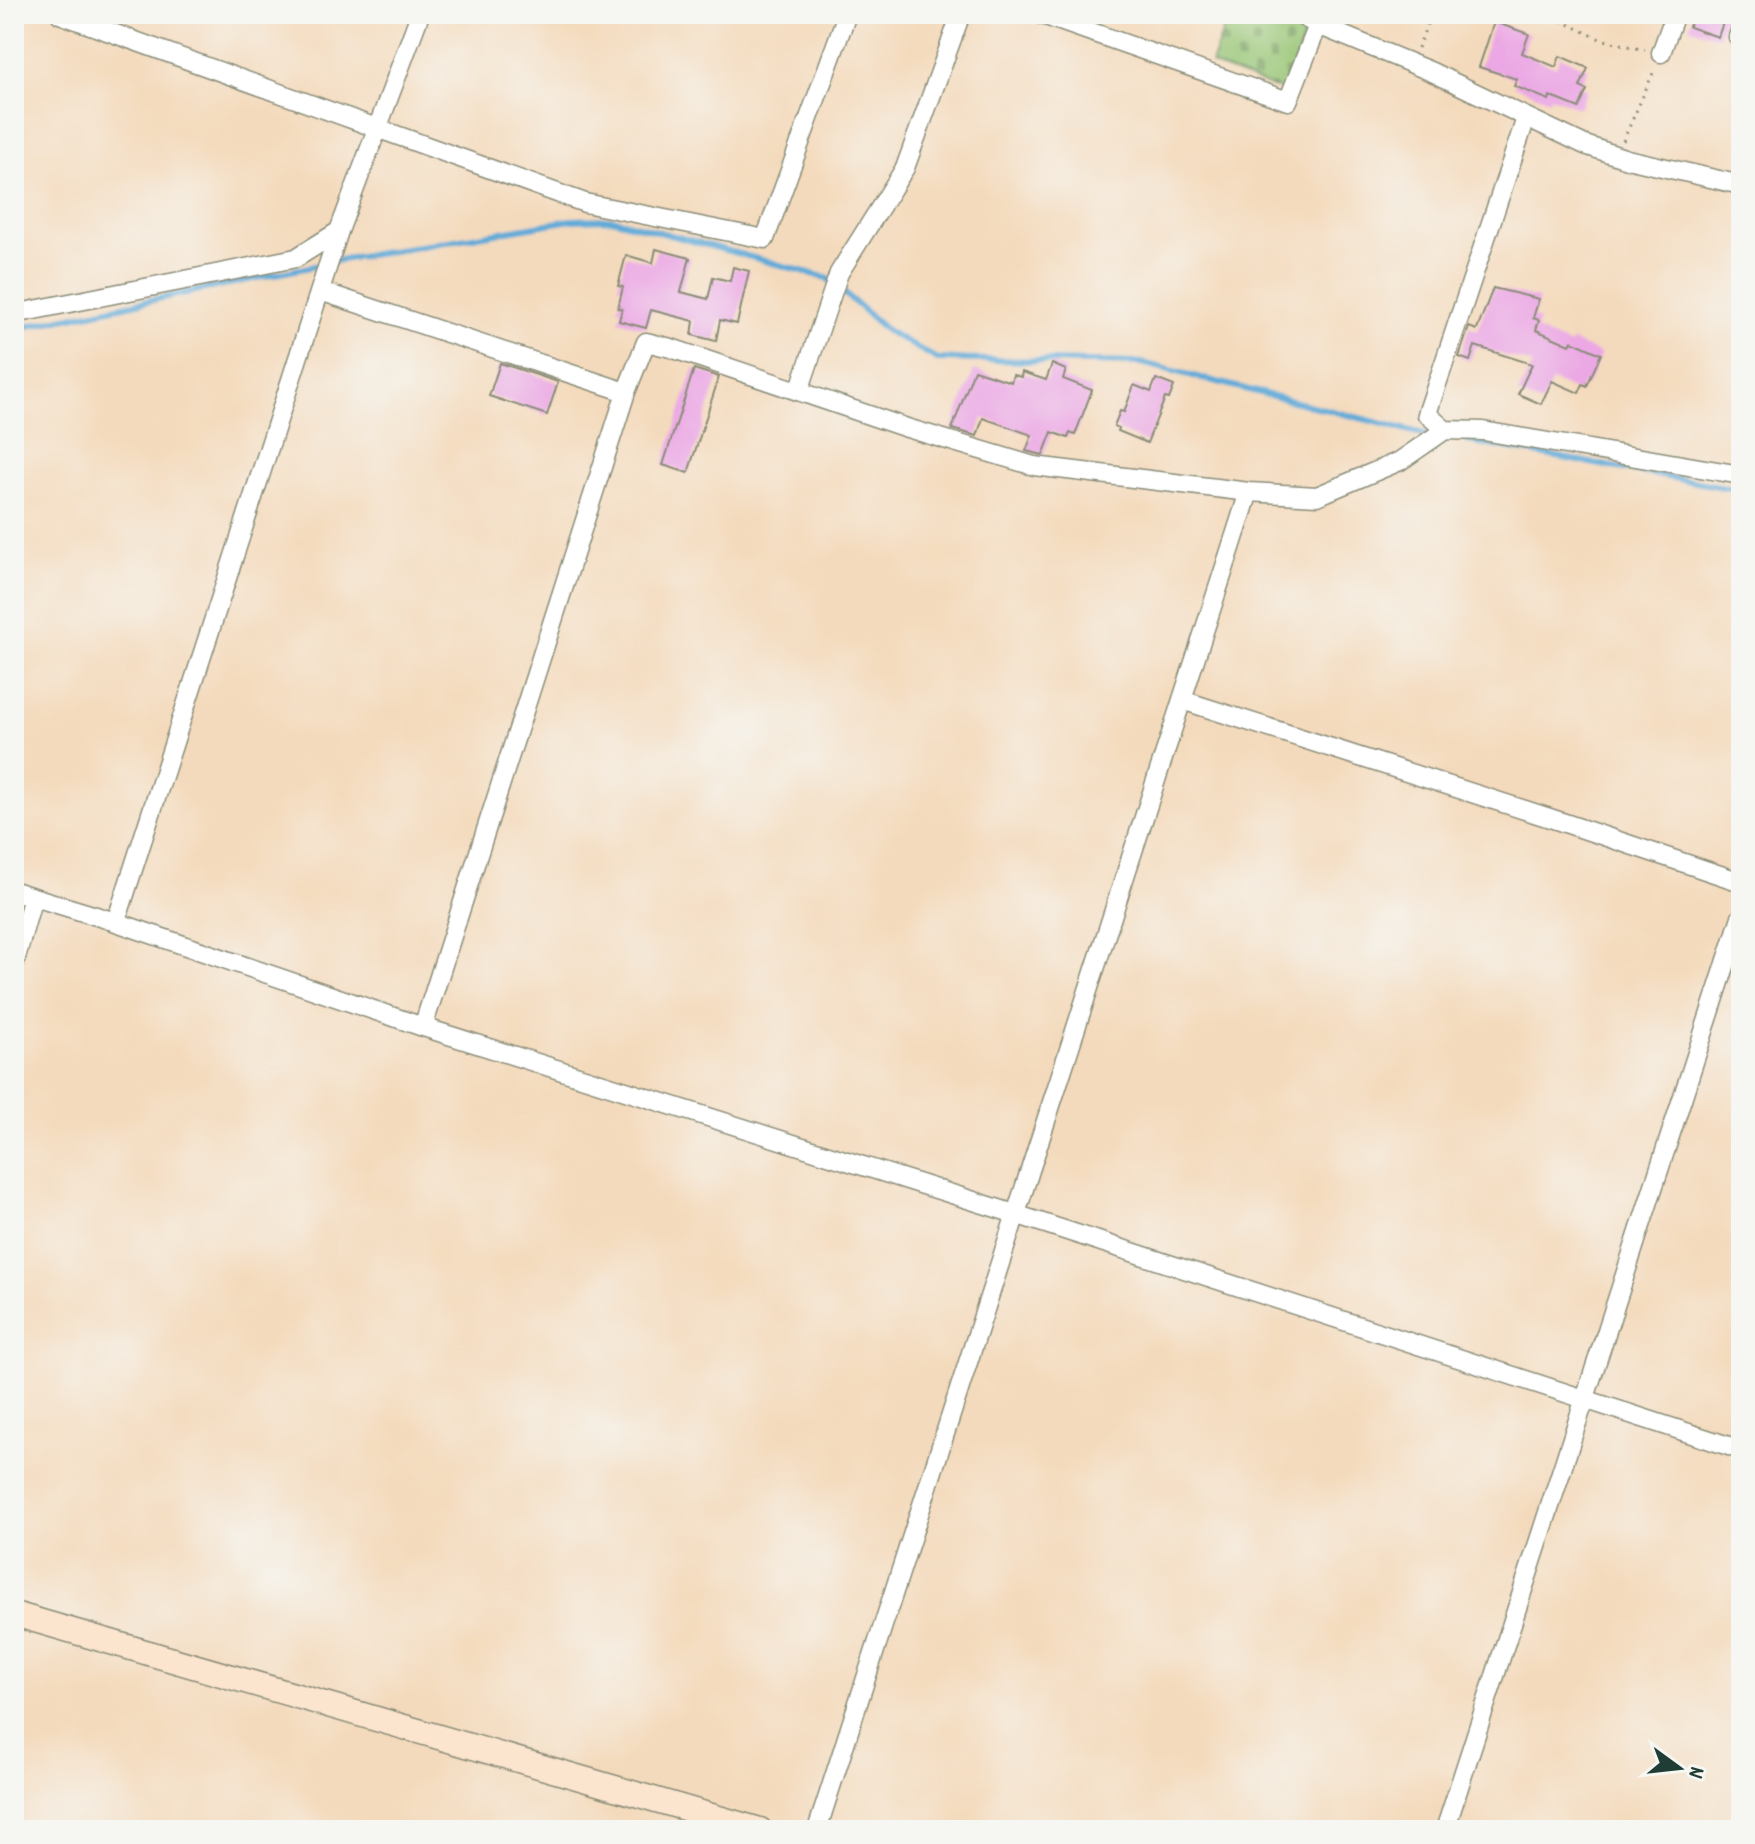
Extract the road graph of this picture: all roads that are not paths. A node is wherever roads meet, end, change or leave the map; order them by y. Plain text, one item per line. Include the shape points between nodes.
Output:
1 (60, 14) edge
2 (420, 14) edge
3 (847, 14) edge
4 (961, 14) edge
5 (1040, 14) edge
6 (1298, 14) edge
7 (1675, 14) edge
8 (1318, 25) junction
9 (1741, 29) edge
10 (1741, 38) edge
11 (1661, 53) road end
12 (1526, 118) junction
13 (379, 129) junction
14 (1741, 185) edge
15 (339, 231) junction
16 (326, 274) junction
17 (14, 314) edge
18 (799, 391) junction
19 (626, 392) junction
20 (1445, 430) junction
21 (1741, 475) edge
22 (1249, 492) junction
23 (1182, 700) junction
24 (1741, 882) edge
25 (14, 891) edge
26 (33, 897) junction
27 (1741, 917) edge
28 (116, 922) junction
29 (14, 965) edge
30 (423, 1027) junction
31 (1015, 1214) junction
32 (1584, 1400) junction
33 (1741, 1450) edge
34 (14, 1614) edge
35 (760, 1830) edge
36 (817, 1830) edge
37 (1445, 1830) edge

1 - 13 street
2 - 13 street
3 - 13 street via 765,239 585,203
4 - 18 street via 905,168 836,283
5 - 8 street via 1288,101
6 - 8 street
7 - 11 street
8 - 12 street
9 - 10 street
12 - 14 street via 1616,155
12 - 20 street via 1427,414
13 - 15 street
15 - 16 street
15 - 17 street via 296,258
16 - 19 street
16 - 28 street
18 - 19 street via 646,342
18 - 22 street via 1034,466
19 - 30 street
20 - 21 street via 1483,431
20 - 22 street via 1400,461 1317,496
22 - 23 street
23 - 24 street
23 - 31 street
25 - 26 street
26 - 28 street
26 - 29 street
27 - 32 street
28 - 30 street
30 - 31 street
31 - 32 street
31 - 36 street
32 - 33 street
32 - 37 street
34 - 35 street

